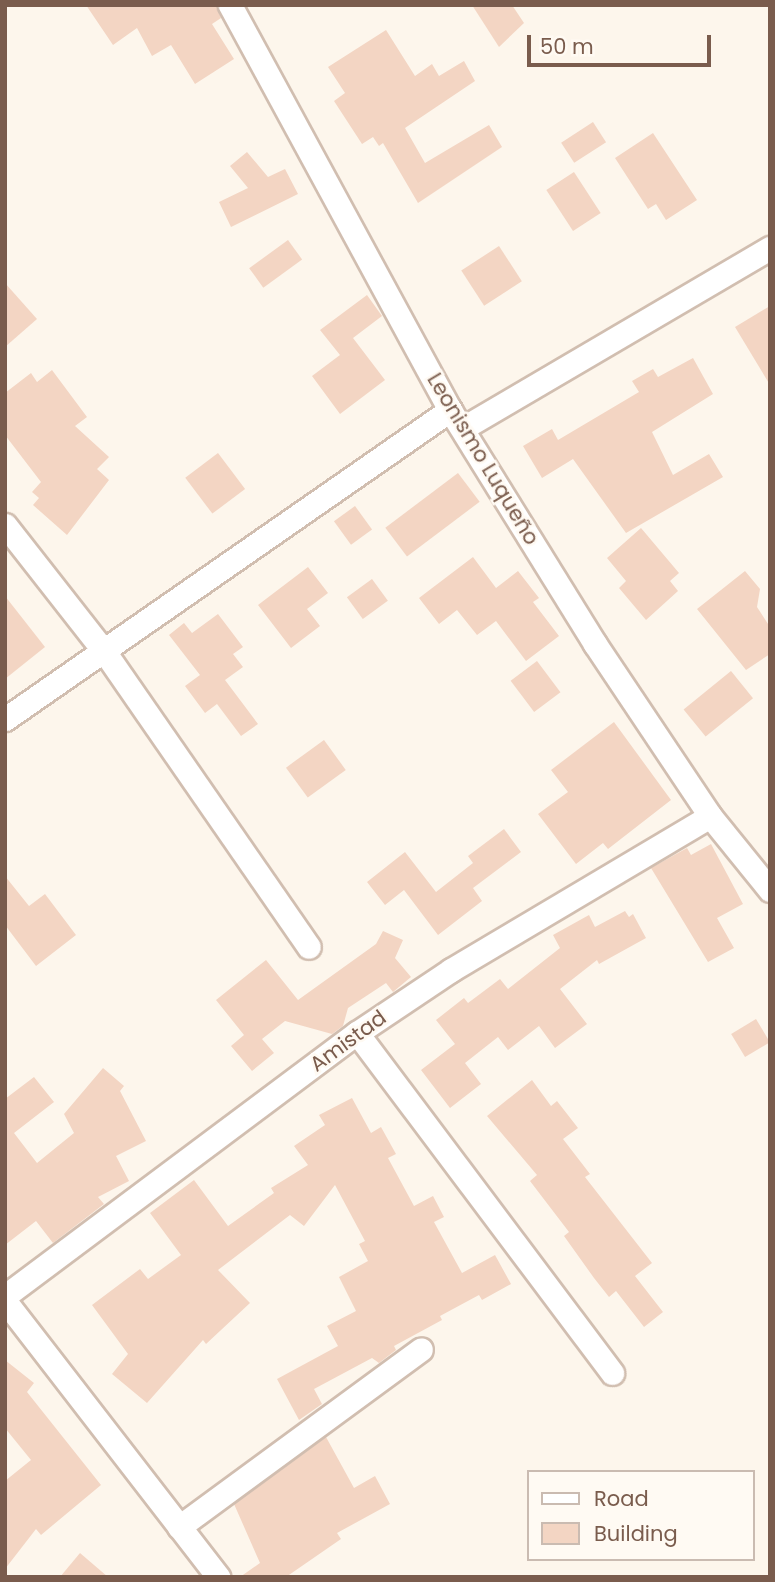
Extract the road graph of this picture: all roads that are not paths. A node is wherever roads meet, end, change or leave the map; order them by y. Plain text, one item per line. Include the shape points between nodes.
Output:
1 (230, 5) edge
2 (770, 248) edge
3 (456, 419) junction
4 (5, 525) edge
5 (106, 654) junction
6 (5, 719) edge
7 (710, 816) junction
8 (770, 890) edge
9 (309, 947) dead end
10 (357, 1033) junction
11 (7, 1305) edge
12 (421, 1349) dead end
13 (612, 1373) dead end
14 (179, 1527) junction
15 (210, 1573) edge

1 - 3 street, Leonismo Luqueño
2 - 3 street
3 - 5 street
3 - 7 street, Leonismo Luqueño via 595,644
4 - 5 street
5 - 6 street
5 - 9 street
7 - 8 street, Leonismo Luqueño
7 - 10 street, Amistad via 451,970
10 - 11 street, Amistad
10 - 13 street
11 - 14 street
12 - 14 street
14 - 15 street

